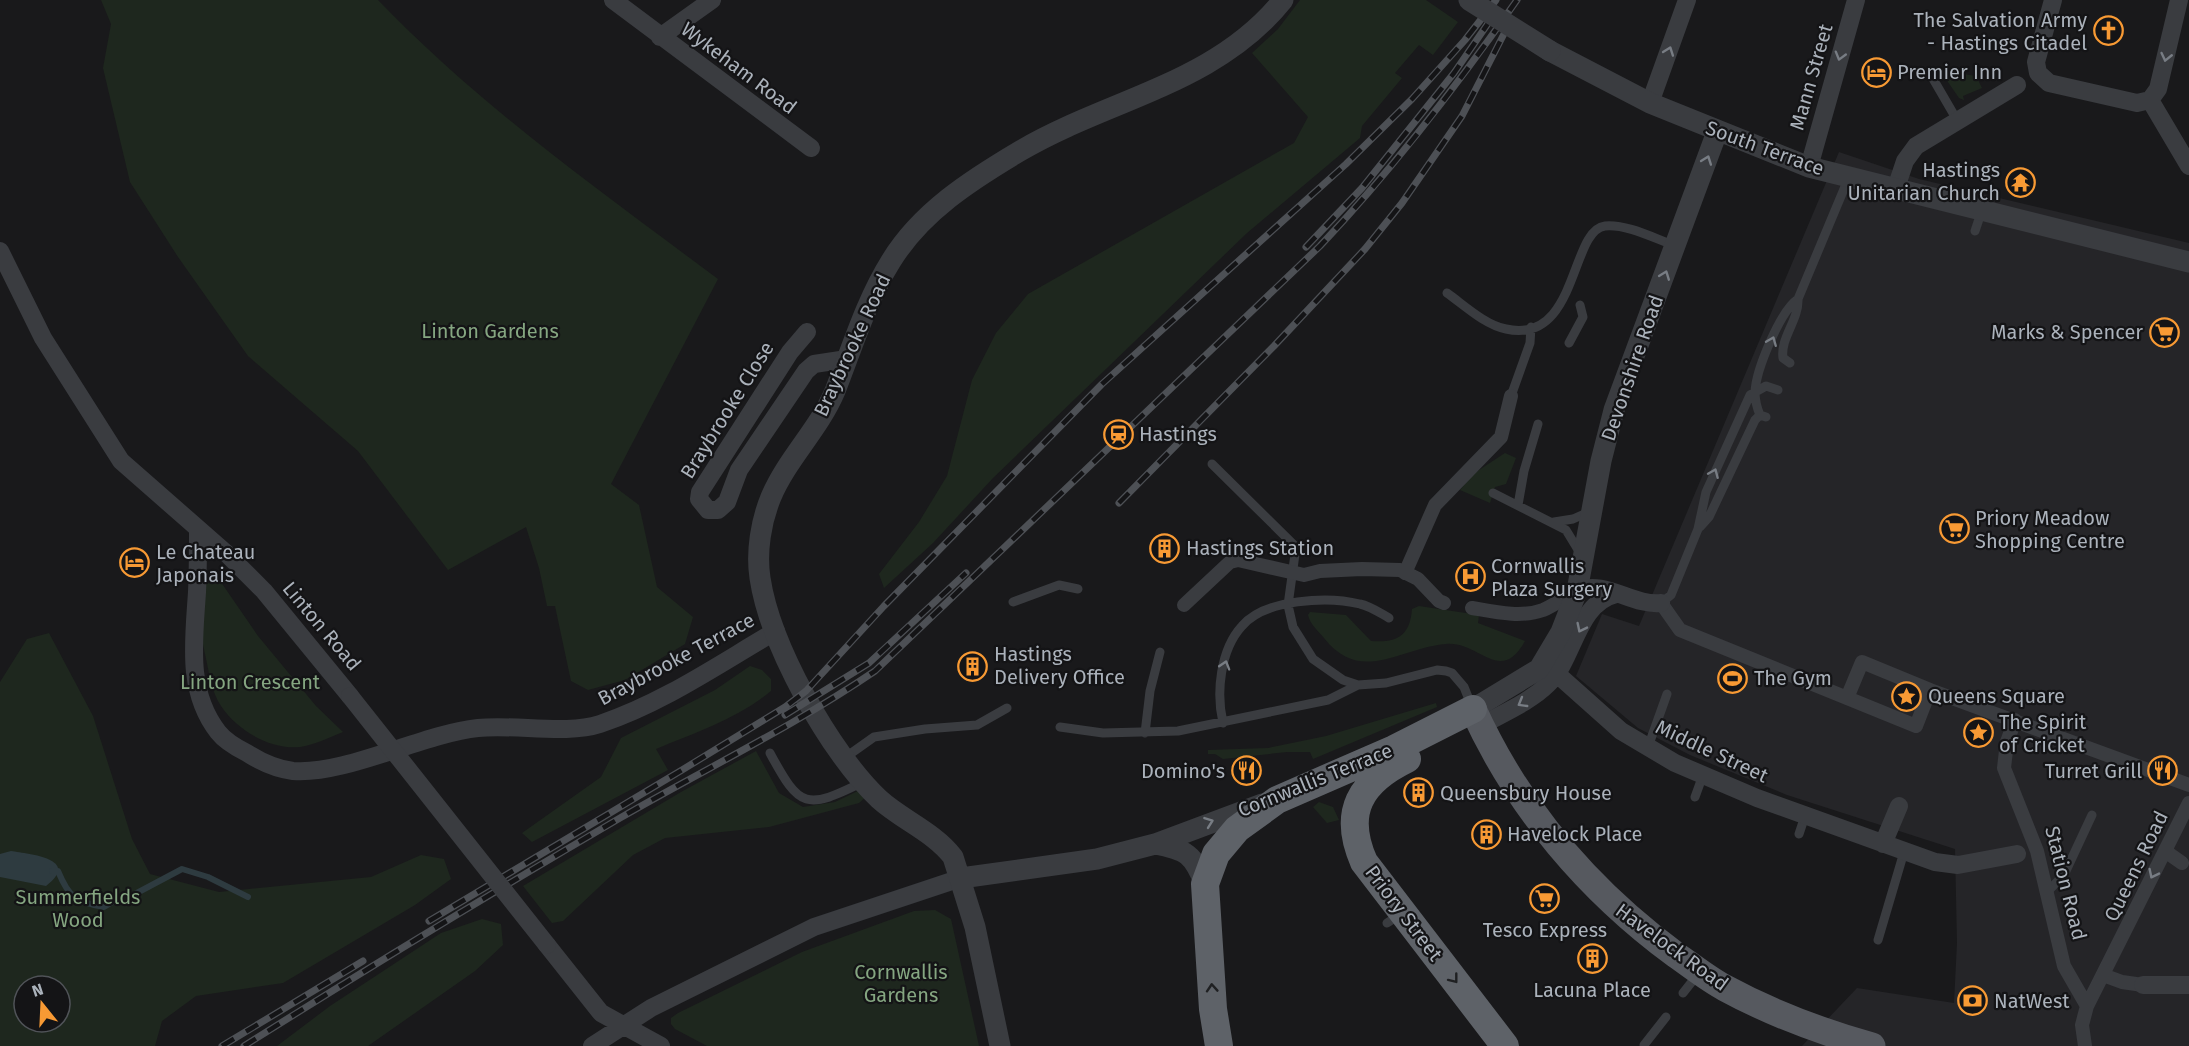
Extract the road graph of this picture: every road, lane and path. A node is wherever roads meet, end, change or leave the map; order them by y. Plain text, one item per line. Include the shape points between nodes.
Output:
1 (613, 0) edge
2 (712, 0) edge
3 (1282, 0) edge
4 (1469, 0) edge
5 (1687, 0) edge
6 (1856, 0) edge
7 (2053, 0) edge
8 (2179, 0) edge
9 (660, 37) junction
10 (1932, 77) dead end
11 (2017, 85) dead end
12 (2150, 100) junction
13 (1650, 103) junction
14 (1957, 120) junction
15 (1717, 132) junction
16 (811, 148) dead end
17 (2189, 166) edge
18 (1809, 167) junction
19 (1849, 177) junction
20 (1896, 188) junction
21 (1982, 210) junction
22 (1976, 231) dead end
23 (1676, 246) junction
24 (0, 251) edge
25 (2189, 262) edge
26 (1447, 294) dead end
27 (1798, 299) junction
28 (1580, 304) dead end
29 (1531, 327) junction
30 (796, 334) dead end
31 (1569, 343) dead end
32 (847, 359) junction
33 (1790, 363) dead end
34 (1755, 390) junction
35 (1778, 390) dead end
36 (1511, 396) joint
37 (1538, 424) dead end
38 (1212, 464) dead end
39 (1493, 493) dead end
40 (1518, 506) junction
41 (1592, 511) junction
42 (1554, 522) junction
43 (198, 529) junction
44 (1698, 529) junction
45 (1582, 557) junction
46 (1405, 573) junction
47 (1291, 574) junction
48 (1078, 589) dead end
49 (1577, 591) junction
50 (1616, 594) junction
51 (1013, 602) dead end
52 (1444, 603) dead end
53 (1661, 603) junction
54 (1184, 605) dead end
55 (1288, 605) junction
56 (1472, 608) dead end
57 (1543, 610) junction
58 (1389, 618) dead end
59 (1566, 620) junction
60 (776, 631) junction
61 (1160, 652) dead end
62 (1548, 671) junction
63 (1358, 685) junction
64 (1930, 690) junction
65 (1667, 694) dead end
66 (1847, 698) junction
67 (1008, 708) dead end
68 (1477, 718) junction
69 (2015, 720) junction
70 (1223, 723) junction
71 (1060, 727) dead end
72 (1145, 733) junction
73 (1648, 747) junction
74 (770, 753) dead end
75 (843, 759) junction
76 (1703, 775) junction
77 (1322, 779) junction
78 (863, 782) junction
79 (2189, 785) edge
80 (1695, 797) dead end
81 (1277, 800) junction
82 (2189, 803) edge
83 (1356, 806) junction
84 (1899, 806) dead end
85 (2092, 815) dead end
86 (1805, 816) junction
87 (1799, 834) dead end
88 (1155, 844) junction
89 (1883, 844) junction
90 (2037, 851) junction
91 (2164, 851) junction
92 (1904, 852) junction
93 (2017, 854) joint
94 (2181, 863) dead end
95 (961, 878) junction
96 (1205, 884) junction
97 (2048, 891) junction
98 (1878, 940) dead end
99 (1700, 971) junction
100 (2103, 975) junction
101 (2143, 985) joint
102 (2189, 985) edge
103 (1683, 993) dead end
104 (2087, 1006) junction
105 (1666, 1017) dead end
106 (622, 1025) junction
107 (1644, 1045) edge
108 (592, 1046) edge
109 (661, 1046) edge
110 (1000, 1046) edge
111 (1219, 1046) edge
112 (1505, 1046) edge
113 (1872, 1046) edge
114 (2085, 1046) edge

1 - 9 street, Wykeham Road
2 - 9 street
3 - 32 street, Braybrooke Road via 1246,39 1219,59 1033,143 950,196 891,260
4 - 13 street, South Terrace, bridge via 1550,51
13 -> 5 street
6 -> 18 street, Mann Street
7 - 12 street via 2036,62 2038,74 2049,83 2137,103
8 -> 12 street via 2158,89
9 - 16 street, Wykeham Road
10 - 14 lane
11 - 14 street
12 - 17 street
13 - 15 street, South Terrace
14 - 20 street via 1916,146 1905,161
15 - 18 street, South Terrace
23 -> 15 street, Devonshire Road
18 - 19 street, South Terrace
19 - 20 street, South Terrace
19 - 27 lane
20 - 21 street, South Terrace
21 - 22 lane
21 - 25 street, South Terrace
23 - 29 lane via 1617,227 1595,230 1553,315
41 -> 23 street, Devonshire Road via 1614,410
24 - 43 street, Linton Road via 43,338 122,461
26 - 29 lane via 1507,330
27 - 33 lane via 1798,310 1782,351 1783,358
34 -> 27 lane via 1780,322 1788,306
28 - 31 lane via 1584,317
29 - 36 lane via 1530,343
30 - 32 street, Braybrooke Close via 700,492 699,499 708,510 718,510 727,502 740,470 806,371 814,364
32 - 60 street, Braybrooke Road via 833,396 771,497 762,525 759,576
34 - 35 lane via 1766,386
44 -> 34 lane via 1706,492
34 - 44 lane via 1763,416 1755,420 1709,517
36 - 46 street via 1501,437 1434,505
37 - 40 lane
38 - 47 lane via 1296,547
39 - 40 lane
40 - 42 lane
41 - 42 lane
41 - 45 street, Devonshire Road
42 - 45 lane via 1575,541
43 - 60 street, Braybrooke Terrace via 192,658 204,708 220,734 252,757 293,771 317,770 461,730 597,725 628,714
43 - 106 street, Linton Road, bridge via 264,591 602,1013
44 - 53 lane via 1671,595
45 - 49 street, Devonshire Road
46 - 47 street via 1362,569
46 - 52 street via 1418,579
47 - 54 street via 1254,562 1230,562
47 - 55 lane
48 - 51 lane via 1048,587
49 - 50 street via 1589,586
49 - 57 street
49 - 59 street, Devonshire Road
50 - 53 street
50 -> 62 street via 1598,601 1590,610
53 - 66 street via 1680,630
55 - 58 lane via 1327,599 1345,601 1363,604
55 - 63 lane via 1293,627 1313,659 1343,681
70 -> 55 lane via 1218,704 1233,640 1242,625 1264,611
56 - 57 street via 1504,613
57 - 59 street
59 - 62 street, Devonshire Road
60 - 75 street, Braybrooke Road via 826,735
61 - 72 lane
62 - 68 street, Devonshire Road
62 - 73 street, Middle Street via 1618,737
63 - 68 lane via 1446,671 1464,687
63 - 70 lane via 1328,700
64 - 66 street via 1862,662
64 - 66 street via 1916,726
64 - 69 street
65 - 73 lane
67 - 75 lane via 977,725 874,737
68 - 77 highway, Cornwallis Terrace
68 - 83 highway, Cornwallis Terrace via 1380,774 1366,787
68 - 99 main road, Havelock Road via 1496,757 1528,806 1602,894 1639,927
69 - 79 street
69 - 90 street, Station Road via 2004,768
70 - 72 lane
71 - 72 lane via 1102,734
73 - 76 street, Middle Street
74 - 78 lane via 789,788 801,798 813,801
75 - 78 street
76 - 80 lane
76 - 86 street, Middle Street
77 - 81 highway, Cornwallis Terrace
77 - 83 highway
78 - 95 street via 906,822 945,847
88 -> 81 street, Cornwallis Terrace
81 - 96 highway via 1237,829 1216,854
82 - 91 street, Queens Road
83 -> 112 highway, Priory Street via 1354,832 1358,848 1395,918
84 - 89 street
85 - 97 lane via 2064,875
86 - 87 lane
86 - 89 street, Middle Street
88 - 95 street, Cornwallis Terrace via 1097,859
88 - 96 street, Cornwallis Terrace via 1188,853
89 - 92 street, Middle Street
90 - 93 street, Middle Street
90 - 97 street, Station Road
91 - 94 street
91 -> 100 street, Queens Road
92 - 93 street, Middle Street via 1958,865
92 - 98 lane
95 - 106 street via 814,927
95 - 110 street
111 -> 96 highway
97 - 104 street, Station Road via 2064,966
99 - 103 lane
99 - 113 main road, Havelock Road via 1724,988 1788,1018
100 - 101 street
100 - 104 street, Queens Road
101 - 102 street
104 - 114 street, Queens Road via 2082,1025
105 - 107 lane
106 - 108 street
106 - 109 street

